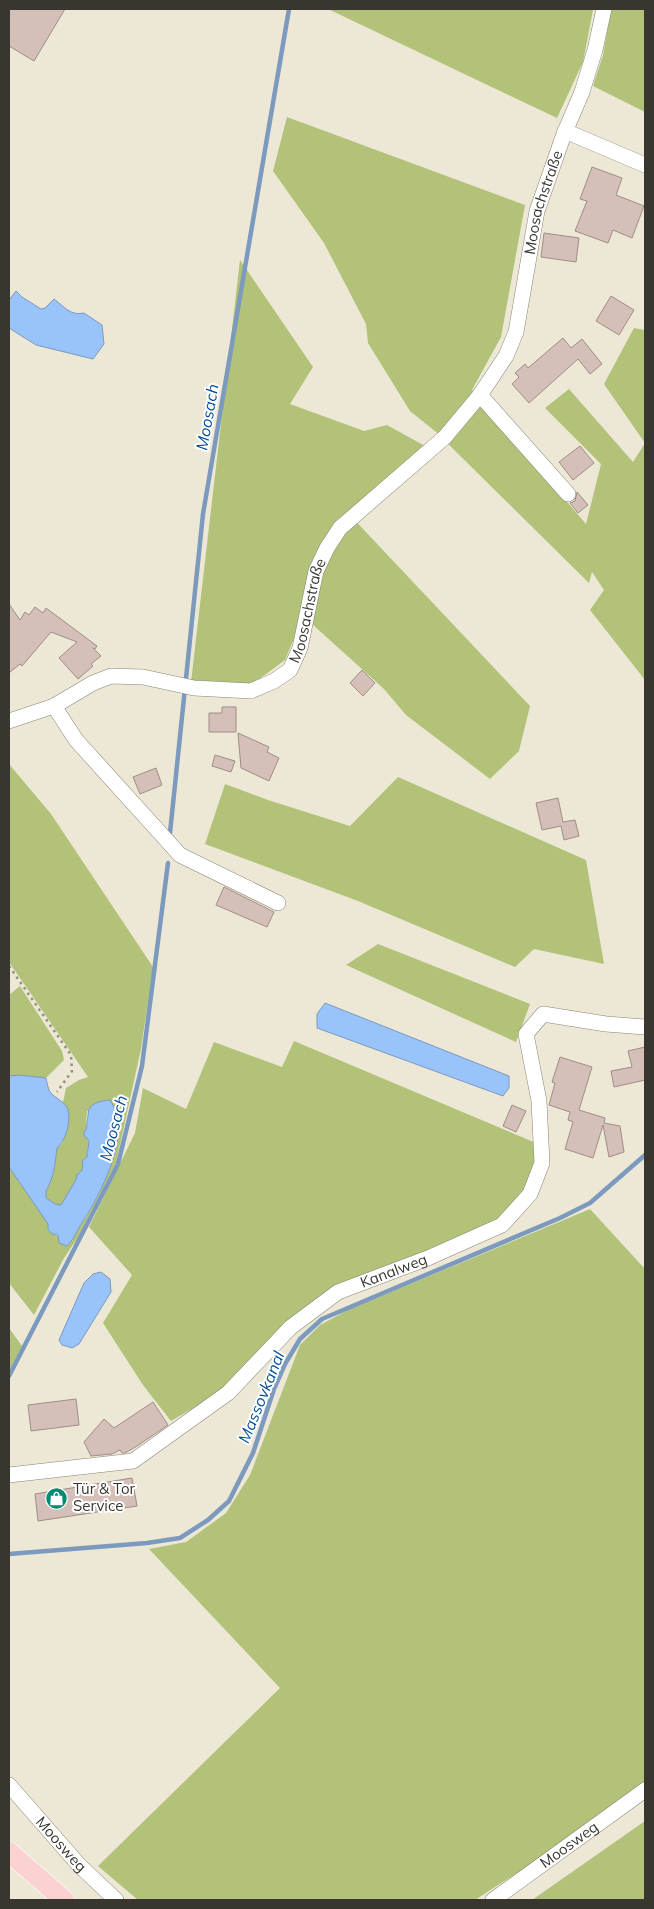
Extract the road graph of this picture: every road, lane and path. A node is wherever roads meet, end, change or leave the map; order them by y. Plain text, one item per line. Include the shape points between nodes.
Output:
1 (604, 9) edge
2 (565, 131) junction
3 (645, 166) edge
4 (480, 395) junction
5 (568, 494) dead end
6 (54, 706) junction
7 (9, 721) edge
8 (278, 902) dead end
9 (9, 966) edge
10 (645, 1027) edge
11 (57, 1092) dead end
12 (9, 1475) edge
13 (9, 1785) edge
14 (645, 1790) edge
15 (9, 1852) edge
16 (64, 1900) edge
17 (116, 1900) edge
18 (494, 1900) edge

1 - 2 street, Moosachstraße via 582,92
2 - 3 street
2 - 4 street, Moosachstraße via 537,211 516,332 506,356
4 - 5 street
4 - 6 street, Moosachstraße via 444,437 340,528 316,571 300,648 290,670 251,691 194,688 143,677 111,676
6 - 7 street, Moosachstraße
6 - 8 street via 76,740 180,855
9 - 11 path via 71,1055 72,1071
10 - 12 street, Kanalweg via 543,1014 526,1034 539,1101 542,1163 530,1194 502,1225 428,1258 338,1292 291,1327 228,1392 133,1461
13 - 17 street, Moosweg via 79,1865
14 - 18 street, Moosweg
15 - 16 main road

